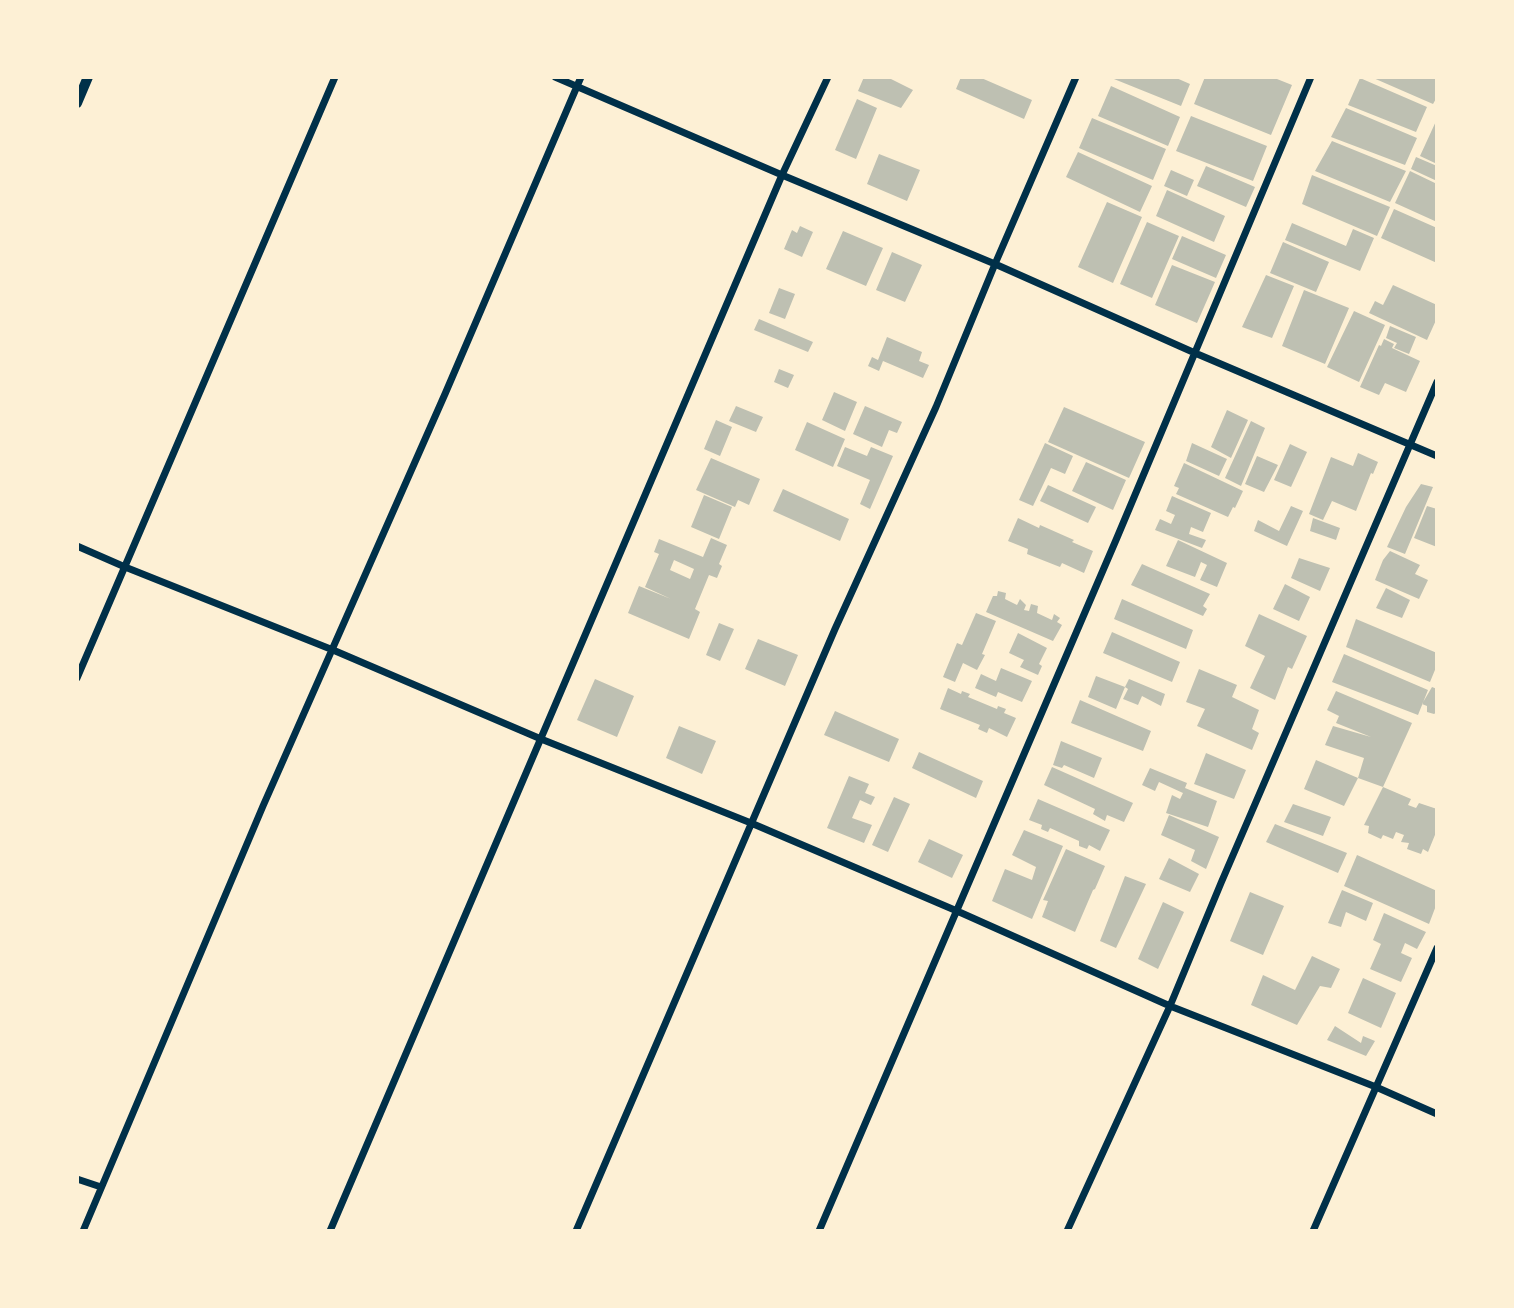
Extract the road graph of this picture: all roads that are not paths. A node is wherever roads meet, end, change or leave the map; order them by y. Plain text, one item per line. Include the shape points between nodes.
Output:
1 (89, 77) edge
2 (335, 77) edge
3 (555, 77) edge
4 (581, 77) edge
5 (828, 77) edge
6 (1076, 77) edge
7 (1311, 77) edge
8 (576, 86) junction
9 (77, 103) edge
10 (782, 175) junction
11 (995, 264) junction
12 (1195, 353) junction
13 (1437, 382) edge
14 (1411, 444) junction
15 (1437, 456) edge
16 (77, 546) edge
17 (125, 567) junction
18 (332, 650) junction
19 (77, 678) edge
20 (541, 739) junction
21 (751, 824) junction
22 (957, 911) junction
23 (1437, 948) edge
24 (1170, 1006) junction
25 (1376, 1087) junction
26 (1437, 1114) edge
27 (77, 1179) edge
28 (101, 1186) junction
29 (83, 1231) edge
30 (330, 1231) edge
31 (576, 1231) edge
32 (819, 1231) edge
33 (1067, 1231) edge
34 (1313, 1231) edge

1 - 9 street
2 - 17 street
3 - 8 street
4 - 8 street
5 - 10 street
6 - 11 street
7 - 12 street
8 - 10 street
8 - 18 street
10 - 11 street
10 - 20 street
11 - 12 street
11 - 21 street
12 - 14 street
12 - 22 street
13 - 14 street
14 - 15 street
14 - 24 street
16 - 17 street
17 - 18 street
17 - 19 street
18 - 20 street
18 - 28 street
20 - 21 street
20 - 30 street
21 - 22 street
21 - 31 street
22 - 24 street
22 - 32 street
23 - 25 street
24 - 25 street
24 - 33 street
25 - 26 street
25 - 34 street
27 - 28 street
28 - 29 street

